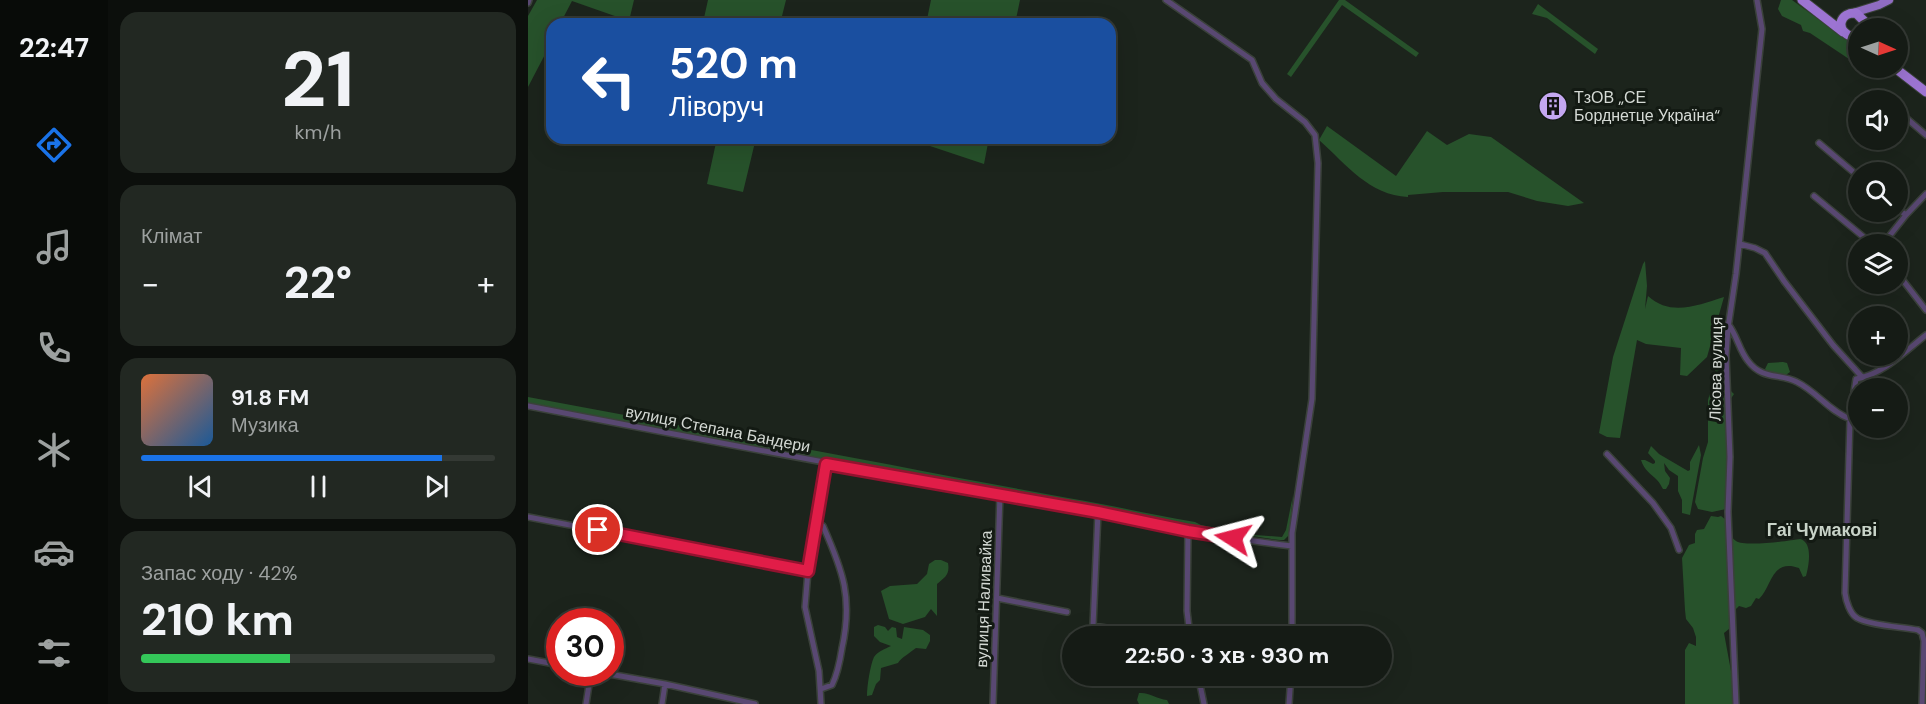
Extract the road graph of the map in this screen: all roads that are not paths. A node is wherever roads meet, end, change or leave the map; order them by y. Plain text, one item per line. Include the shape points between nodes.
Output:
1 (1166, 0) edge
2 (1757, 0) edge
3 (1802, 0) edge
4 (1889, 0) edge
5 (1879, 5) junction
6 (1818, 11) junction
7 (1851, 13) junction
8 (1861, 18) edge
9 (1868, 18) edge
10 (1848, 30) edge
11 (1848, 32) edge
12 (1908, 78) edge
13 (1926, 92) edge
14 (1908, 120) edge
15 (1926, 135) edge
16 (1819, 143) dead end
17 (1848, 168) edge
18 (1926, 194) edge
19 (1814, 196) dead end
20 (1908, 213) edge
21 (1900, 222) edge
22 (1860, 234) edge
23 (1891, 234) edge
24 (1740, 244) junction
25 (1908, 287) edge
26 (1926, 310) edge
27 (1728, 324) junction
28 (1926, 335) edge
29 (1863, 378) joint
30 (528, 406) edge
31 (1848, 418) edge
32 (1850, 438) edge
33 (1607, 454) dead end
34 (826, 464) junction
35 (1000, 494) junction
36 (1098, 512) junction
37 (528, 517) edge
38 (815, 523) junction
39 (1188, 531) junction
40 (1292, 546) junction
41 (1679, 550) dead end
42 (808, 571) junction
43 (997, 598) junction
44 (1067, 612) dead end
45 (1094, 626) edge
46 (1189, 626) edge
47 (1292, 626) edge
48 (1925, 641) edge
49 (528, 659) edge
50 (546, 662) edge
51 (624, 677) edge
52 (665, 684) junction
53 (589, 686) edge
54 (1200, 686) edge
55 (1290, 686) edge
56 (821, 689) junction
57 (586, 704) edge
58 (662, 704) edge
59 (755, 704) edge
60 (821, 704) edge
61 (993, 704) edge
62 (1204, 704) edge
63 (1289, 704) edge
64 (1736, 704) edge
65 (1922, 704) edge

1 - 40 street via 1252,60 1262,83 1315,135 1318,164 1312,399
2 - 24 street, Лісова вулиця via 1762,29
3 - 6 highway
4 - 5 main road
5 - 7 main road
5 - 9 main road
6 - 7 highway
6 - 11 highway
7 - 8 highway
7 - 10 highway via 1841,21
12 - 13 highway
14 - 15 street
16 - 17 street
18 - 20 street
19 - 22 street
21 - 23 street
24 - 27 street, Лісова вулиця
24 - 29 street via 1765,254 1833,345
25 - 26 street
27 - 31 street via 1748,361 1760,372 1796,381 1838,415
27 - 64 street, Лісова вулиця via 1728,512
28 - 29 street via 1888,365
30 - 34 street, вулиця Степана Бандери
32 - 48 street via 1846,600 1856,618 1918,630
33 - 41 street via 1653,503 1671,528
34 - 35 street, вулиця Степана Бандери
34 - 38 street
35 - 36 street, вулиця Степана Бандери
35 - 43 street, вулиця Наливайка
36 - 39 street, вулиця Степана Бандери
36 - 45 street
37 - 42 street
38 - 42 street
38 - 56 street via 823,526 833,547 848,607 835,678
39 - 40 street, вулиця Степана Бандери
39 - 46 street
40 - 47 street
42 - 56 street via 805,608
43 - 44 street
43 - 61 street, вулиця Наливайка
48 - 65 street
49 - 50 street
51 - 52 street
52 - 58 street
52 - 59 street
53 - 57 street
54 - 62 street
55 - 63 street
56 - 60 street

